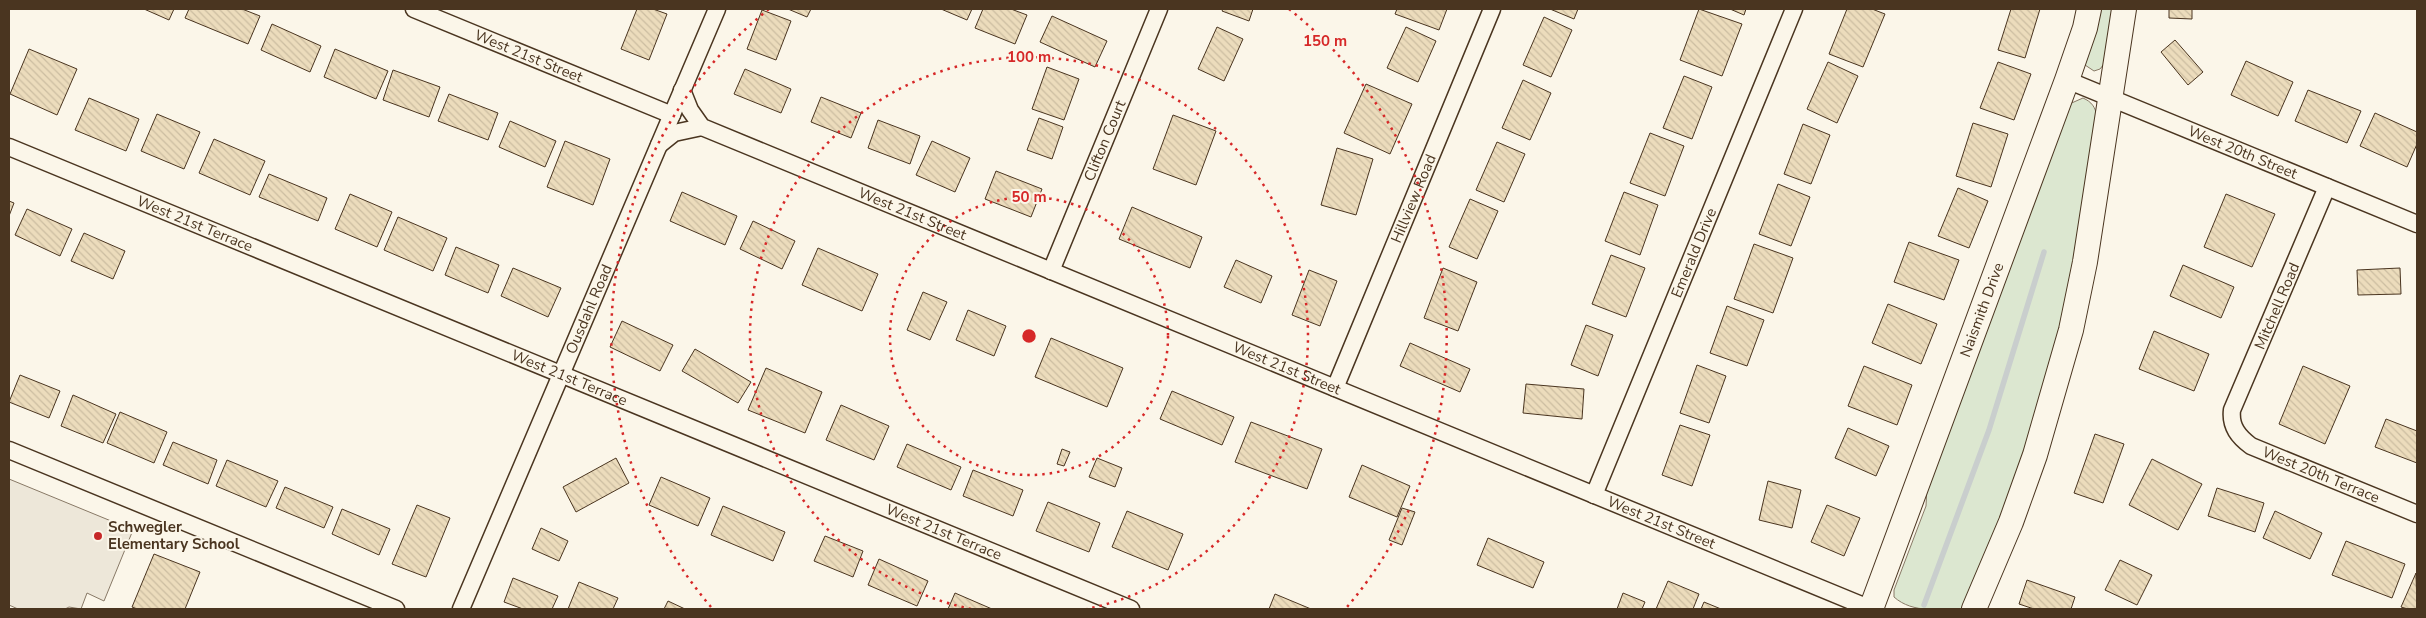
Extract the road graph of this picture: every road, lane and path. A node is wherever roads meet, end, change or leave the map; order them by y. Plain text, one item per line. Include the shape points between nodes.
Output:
1 (414, 9) edge
2 (717, 9) edge
3 (1159, 9) edge
4 (1492, 9) edge
5 (1794, 9) edge
6 (2089, 9) edge
7 (2124, 9) edge
8 (2067, 80) junction
9 (682, 90) junction
10 (2109, 98) junction
11 (672, 115) junction
12 (702, 127) junction
13 (659, 145) junction
14 (9, 147) edge
15 (2327, 187) junction
16 (2417, 224) edge
17 (1051, 271) junction
18 (561, 375) junction
19 (1335, 388) junction
20 (2233, 426) joint
21 (9, 450) edge
22 (1594, 495) junction
23 (2417, 514) edge
24 (396, 609) edge
25 (461, 609) edge
26 (1130, 609) edge
27 (1871, 609) edge
28 (1974, 609) edge

1 - 11 street, West 21st Street
2 - 9 street, Ousdahl Road
3 - 17 street, Clifton Court
4 - 19 street, Hillview Road
5 - 22 street, Emerald Drive
6 - 8 street, Naismith Drive
7 - 10 street
8 - 10 street, West 20th Street
8 - 27 street, Naismith Drive
9 - 11 street, Ousdahl Road
9 - 12 street
10 - 15 street, West 20th Street
10 - 28 street via 2085,262 2071,330 2035,455
11 - 13 street, Ousdahl Road
12 - 13 street via 674,133
12 - 17 street, West 21st Street
13 - 18 street, Ousdahl Road
14 - 18 street, West 21st Terrace
15 - 16 street, West 20th Street
15 - 20 street, Mitchell Road via 2232,410
17 - 19 street, West 21st Street
18 - 25 street, Ousdahl Road
18 - 26 street, West 21st Terrace
19 - 22 street, West 21st Street
20 - 23 street, West 20th Terrace via 2240,438 2251,446
21 - 24 street
22 - 27 street, West 21st Street

